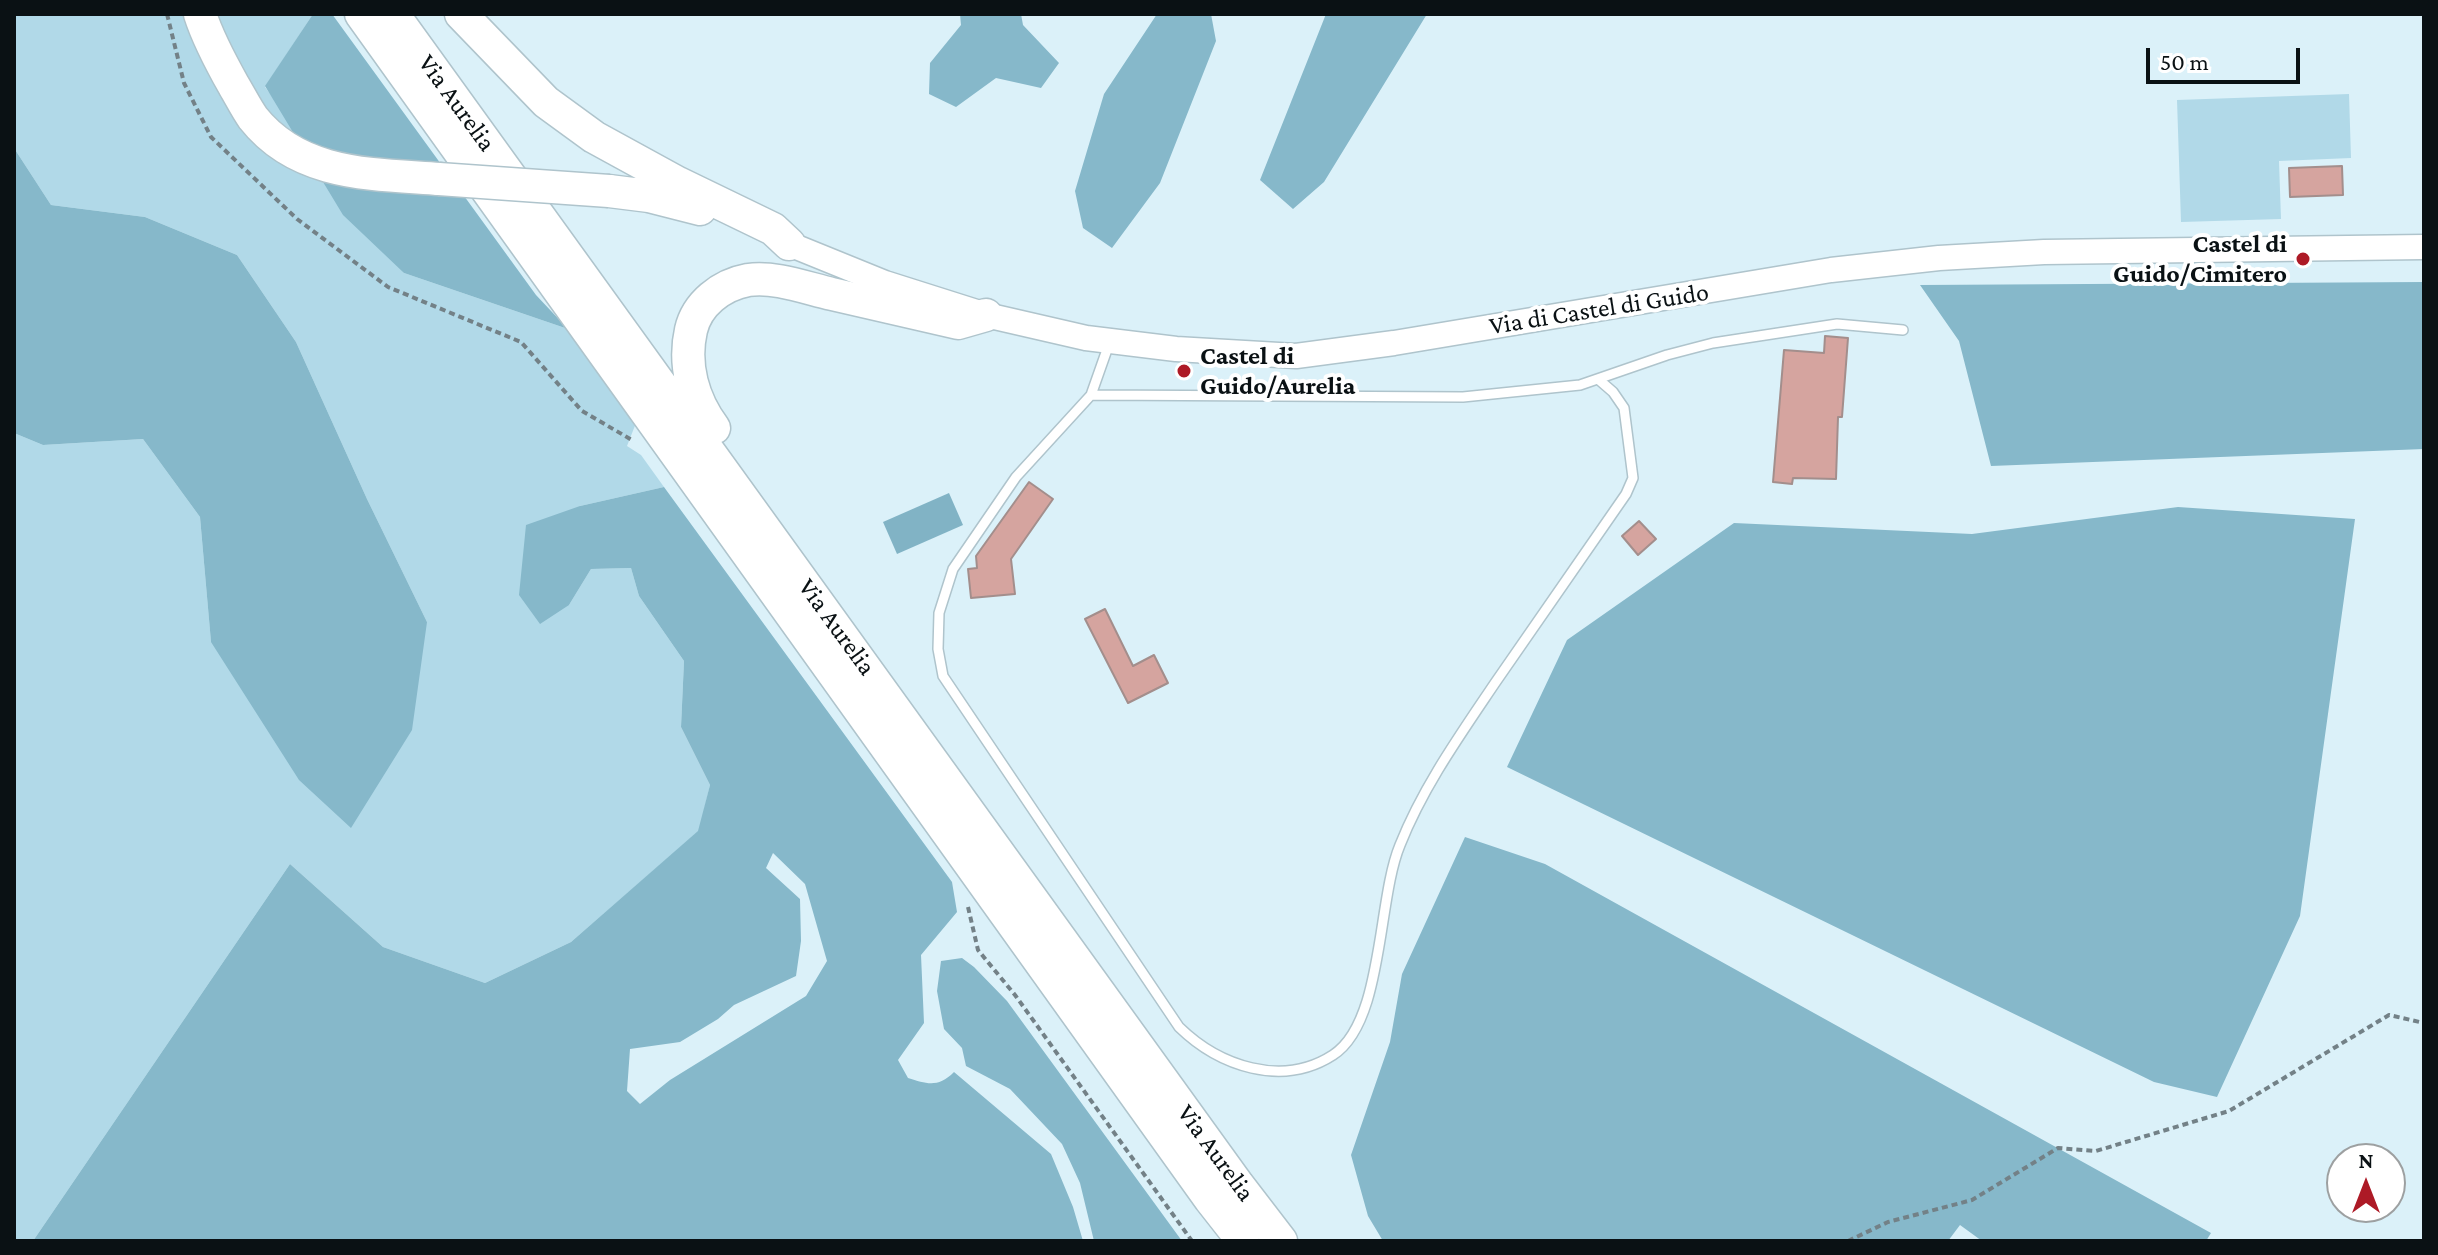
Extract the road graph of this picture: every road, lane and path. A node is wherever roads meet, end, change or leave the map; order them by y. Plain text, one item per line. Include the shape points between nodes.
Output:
1 (167, 14) edge
2 (200, 14) edge
3 (361, 14) edge
4 (393, 14) edge
5 (461, 14) edge
6 (789, 244) junction
7 (2424, 247) edge
8 (986, 315) junction
9 (1903, 330) dead end
10 (1110, 341) junction
11 (1598, 379) junction
12 (1091, 395) junction
13 (637, 443) dead end
14 (977, 820) junction
15 (966, 898) dead end
16 (2424, 1023) edge
17 (1192, 1241) edge
18 (1243, 1241) edge
19 (1281, 1241) edge
20 (1848, 1241) edge

1 - 13 path via 184,83 211,137 297,219 388,287 521,342 582,411
2 - 6 highway, bridge via 252,116 272,139 300,157 330,168 649,196 694,207 765,239
3 - 18 highway, Via Aurelia
4 - 14 highway, Via Aurelia
5 - 6 highway via 546,102 594,137 773,229
6 - 8 street, Via di Castel di Guido via 885,283
7 - 10 street, Via di Castel di Guido via 1939,258 1831,270 1296,356
8 - 10 street, Via di Castel di Guido
8 - 14 highway via 958,323 780,282 750,280 724,287 707,302 693,321 688,364 703,414 971,789
9 - 11 lane via 1837,324 1713,343
10 - 12 lane
11 - 12 lane via 1463,397
11 - 12 lane via 1624,408 1633,478 1626,494 1449,750 1410,824 1399,847 1356,1029 1334,1054 1309,1066 1272,1072 1222,1059 1179,1027 943,676 939,613 953,569 1016,477
14 - 19 highway, Via Aurelia
15 - 17 path via 978,950
16 - 20 path via 2389,1015 2229,1111 2096,1151 2058,1148 1972,1200 1888,1222

